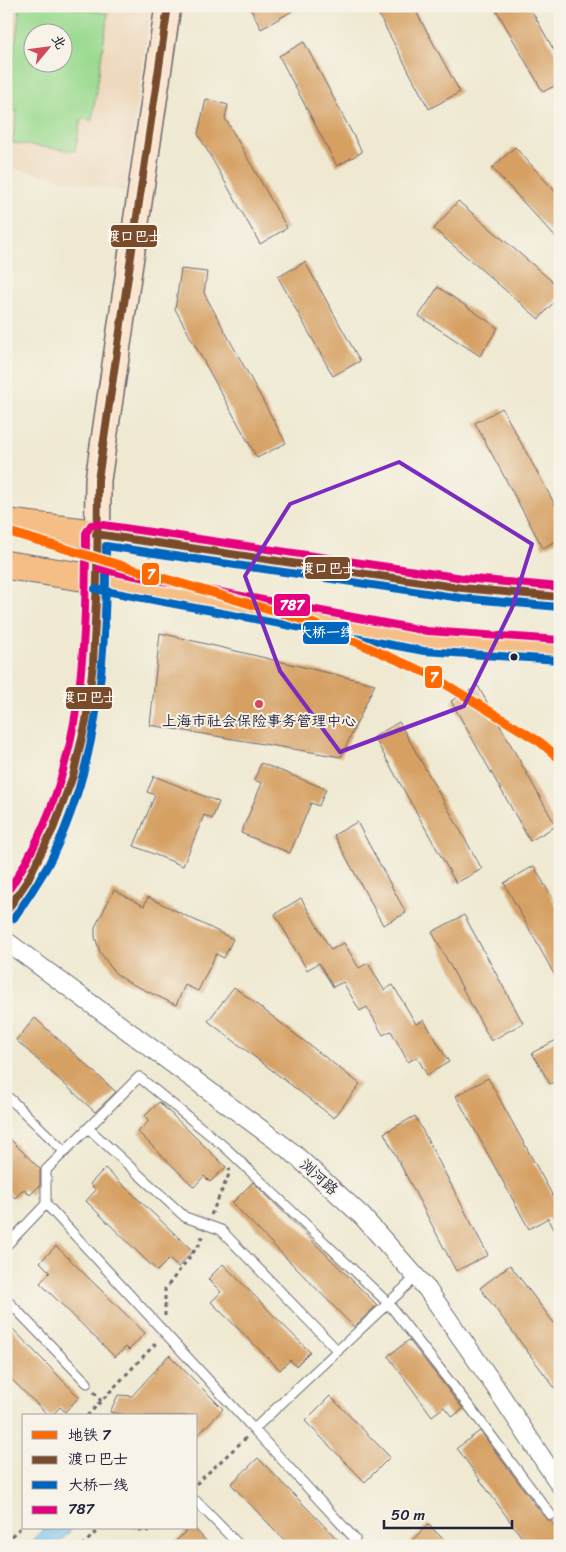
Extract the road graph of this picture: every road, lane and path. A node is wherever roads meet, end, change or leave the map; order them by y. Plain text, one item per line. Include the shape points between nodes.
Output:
1 (168, 6) edge
2 (6, 523) edge
3 (96, 534) junction
4 (6, 565) edge
5 (97, 579) junction
6 (560, 598) edge
7 (560, 650) edge
8 (6, 912) edge
9 (6, 941) edge
10 (6, 1095) edge
11 (88, 1128) junction
12 (226, 1148) junction
13 (64, 1152) junction
14 (46, 1204) junction
15 (206, 1225) junction
16 (7, 1245) edge
17 (416, 1277) junction
18 (6, 1299) edge
19 (388, 1303) junction
20 (165, 1333) junction
21 (338, 1351) junction
22 (87, 1383) dead end
23 (89, 1414) edge
24 (254, 1430) junction
25 (198, 1482) edge
26 (560, 1485) edge
27 (198, 1503) edge
28 (551, 1515) dead end
29 (22, 1526) edge
30 (98, 1530) edge
31 (6, 1542) edge
32 (82, 1546) edge
33 (240, 1546) edge
34 (349, 1546) edge

1 - 3 street via 98,480
2 - 3 main road
3 - 5 street
3 - 6 main road via 462,588
4 - 5 main road
5 - 7 main road via 426,641
5 - 8 street via 93,664 80,749 53,830 27,881
9 - 17 street, 浏河路 via 292,1152 362,1216
10 - 13 lane
11 - 12 lane via 139,1077
11 - 13 lane
11 - 15 lane via 185,1217
12 - 15 path via 230,1172
12 - 19 lane
13 - 14 lane via 46,1170
14 - 16 lane
14 - 20 lane
15 - 20 path via 199,1245 165,1289
15 - 21 lane via 221,1230
17 - 19 lane
17 - 26 street, 浏河路 via 494,1385
18 - 22 lane
19 - 21 lane
19 - 28 lane
20 - 23 path
20 - 24 lane
21 - 24 lane
24 - 25 path
24 - 34 lane via 355,1539
27 - 33 lane
29 - 31 path
30 - 32 path

